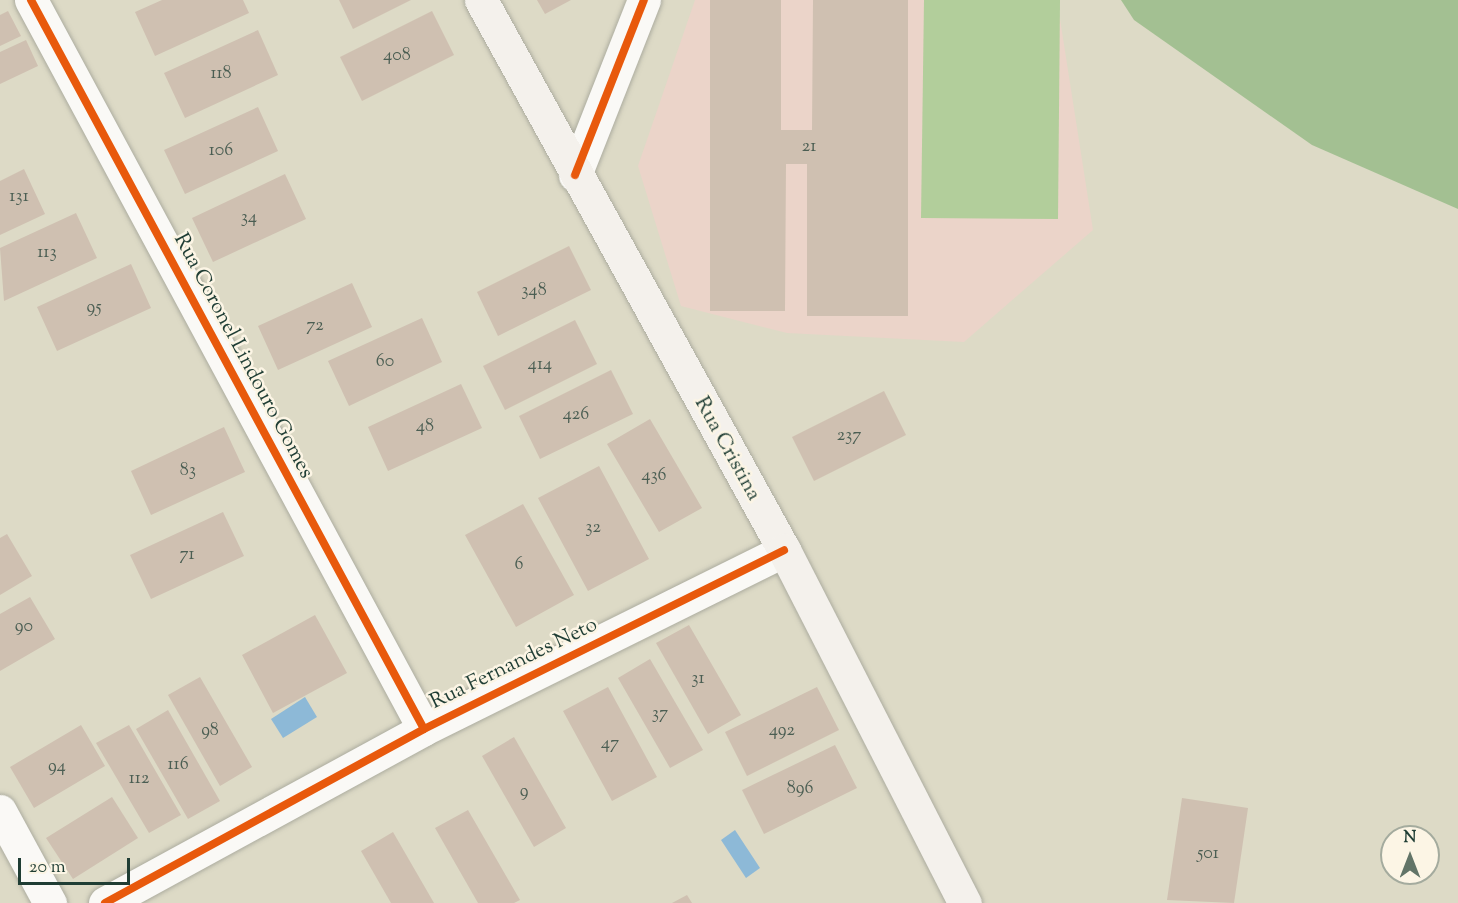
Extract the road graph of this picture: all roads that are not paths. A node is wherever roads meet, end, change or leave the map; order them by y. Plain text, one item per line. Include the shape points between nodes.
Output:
1 (31, 0) edge
2 (480, 0) edge
3 (644, 0) edge
4 (575, 175) junction
5 (784, 550) junction
6 (424, 729) junction
7 (0, 811) edge
8 (50, 903) edge
9 (105, 903) edge
10 (964, 903) edge

1 - 6 street, Rua Coronel Lindouro Gomes
2 - 4 main road, Rua Cristina
3 - 4 street
4 - 5 main road, Rua Cristina
5 - 6 street, Rua Fernandes Neto
5 - 10 main road, Rua Cristina
6 - 9 street, Rua Fernandes Neto
7 - 8 street

